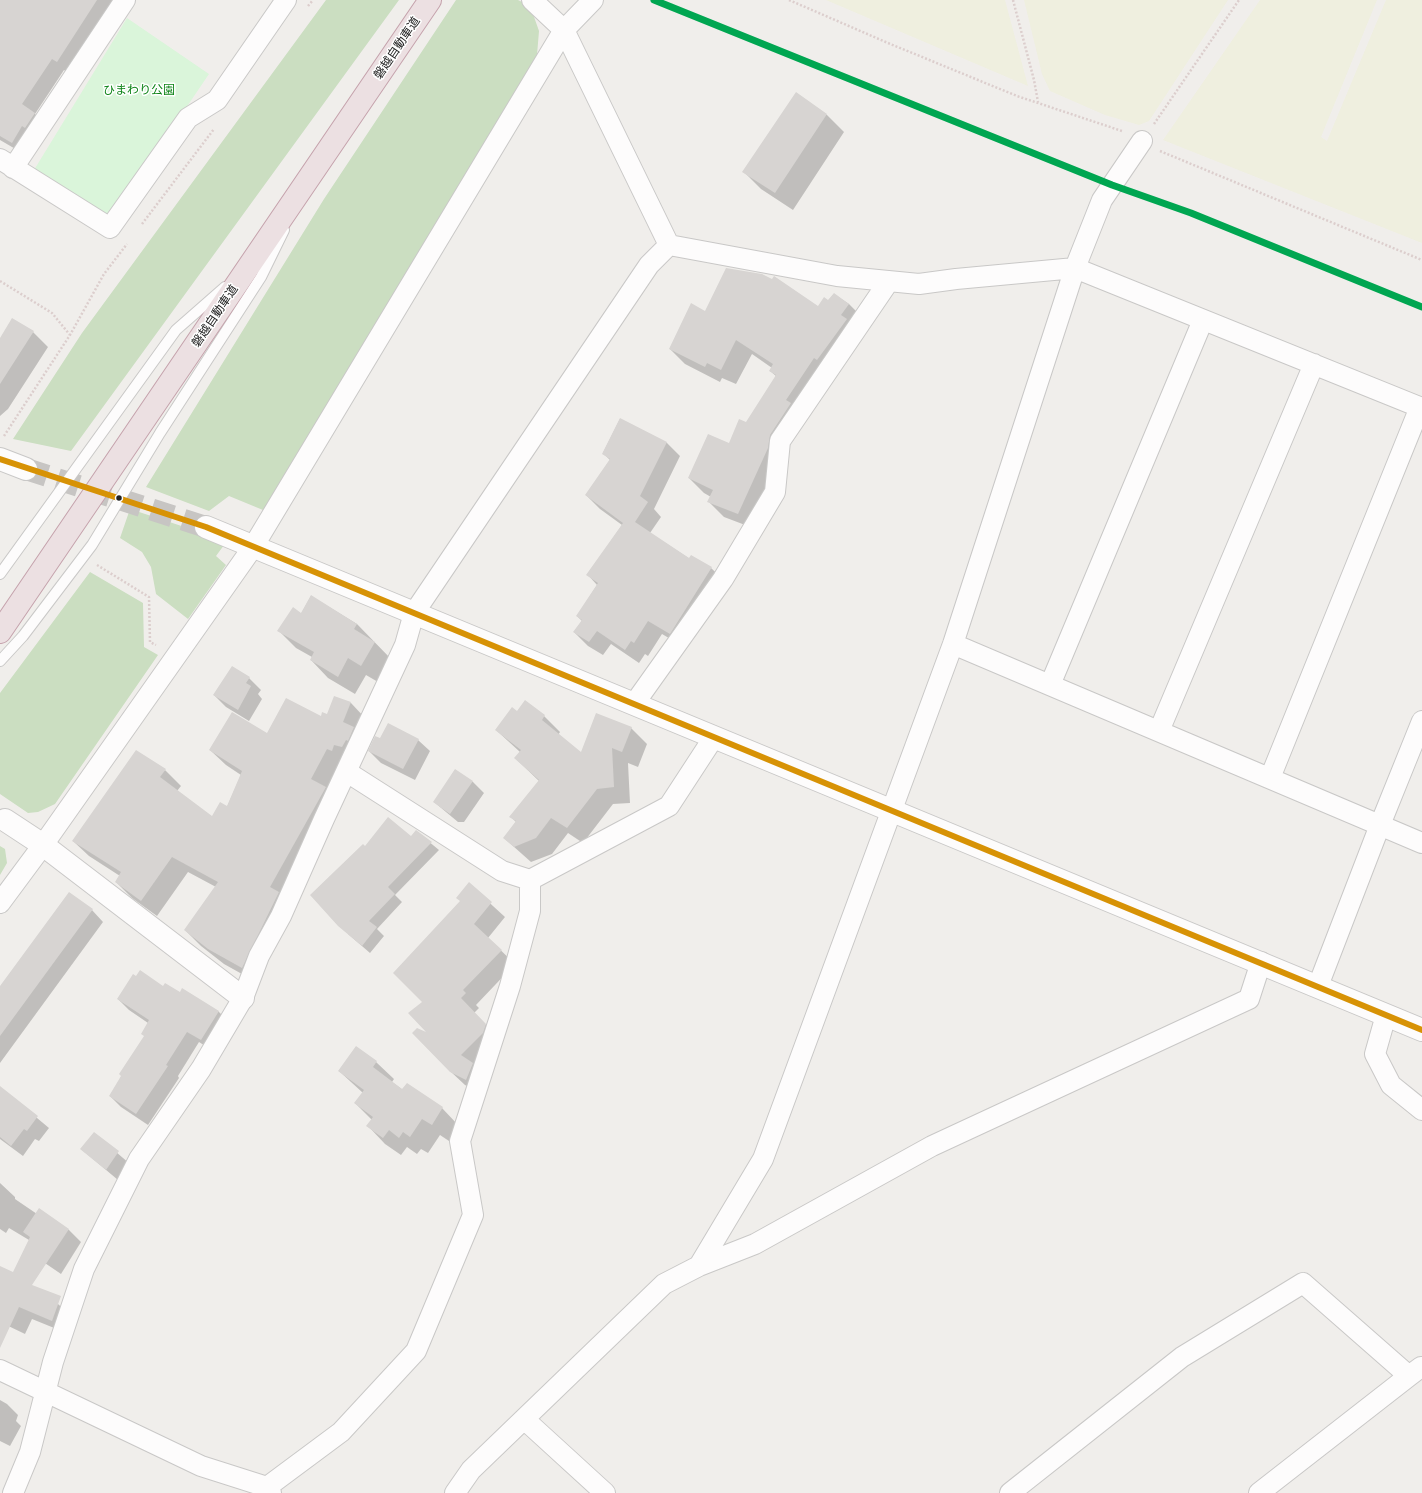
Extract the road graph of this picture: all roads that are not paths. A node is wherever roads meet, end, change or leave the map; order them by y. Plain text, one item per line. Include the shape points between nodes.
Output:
1 (125, 0) edge
2 (286, 0) edge
3 (430, 0) edge
4 (532, 0) edge
5 (593, 0) edge
6 (564, 30) junction
7 (1142, 141) road end
8 (7, 163) edge
9 (316, 168) junction
10 (670, 245) junction
11 (1075, 268) junction
12 (246, 269) junction
13 (889, 281) junction
14 (1203, 320) junction
15 (1314, 364) junction
16 (1421, 407) edge
17 (0, 459) edge
18 (26, 469) tunnel mouth
19 (206, 527) tunnel mouth
20 (253, 547) junction
21 (0, 574) edge
22 (414, 613) junction
23 (0, 632) edge
24 (953, 644) junction
25 (0, 661) edge
26 (1050, 685) junction
27 (634, 704) junction
28 (1422, 721) edge
29 (1159, 731) junction
30 (714, 737) junction
31 (347, 772) junction
32 (1270, 778) junction
33 (893, 811) junction
34 (5, 820) dead end
35 (1380, 825) junction
36 (1422, 843) edge
37 (43, 845) junction
38 (530, 880) junction
39 (0, 903) edge
40 (1262, 962) junction
41 (1318, 986) junction
42 (243, 998) junction
43 (1386, 1015) junction
44 (1422, 1030) edge
45 (1422, 1110) edge
46 (699, 1266) junction
47 (0, 1370) edge
48 (1416, 1372) edge
49 (45, 1391) junction
50 (524, 1419) junction
51 (267, 1490) edge
52 (13, 1493) edge
53 (455, 1493) edge
54 (605, 1493) edge
55 (1010, 1493) edge
56 (1259, 1493) edge

1 - 8 street
2 - 8 street via 217,100 188,118 110,228
3 - 9 highway, 磐越自動車道
4 - 6 street
5 - 6 street
6 - 10 street
6 - 20 street
7 - 11 street via 1102,200
9 - 12 highway, 磐越自動車道
9 - 25 lane via 261,277 160,433 92,545
10 - 13 street via 837,276
10 - 22 street via 649,265
11 - 13 street via 919,284
11 - 14 street
11 - 24 street
12 - 21 lane via 176,330
12 - 23 highway, 磐越自動車道
13 - 27 street via 780,441 775,492 723,579
14 - 15 street
14 - 26 street
15 - 16 street
15 - 29 street
16 - 32 street
17 - 18 street
19 - 20 street
20 - 22 street
20 - 37 street
22 - 27 street
22 - 31 street via 405,645
24 - 26 street
24 - 33 street
26 - 29 street
27 - 30 street
28 - 35 street
29 - 32 street
30 - 33 street
30 - 38 street via 669,806
31 - 38 street via 502,871
31 - 42 street via 281,916 259,956
32 - 35 street
33 - 40 street
33 - 46 street via 763,1158
34 - 37 street
35 - 36 street
35 - 41 street
37 - 39 street
37 - 42 street
38 - 51 street via 530,912 510,986 460,1141 473,1215 416,1351 342,1432
40 - 41 street
40 - 46 street via 1249,999 932,1146 755,1244
41 - 43 street
42 - 49 street via 201,1069 139,1159 84,1269 52,1362
43 - 44 street
43 - 45 street via 1375,1054 1391,1085
46 - 50 street via 664,1284
47 - 49 street
48 - 55 street via 1303,1283 1182,1357
48 - 56 street
49 - 51 street via 201,1466
49 - 52 street via 30,1452
50 - 53 street via 471,1470
50 - 54 street

